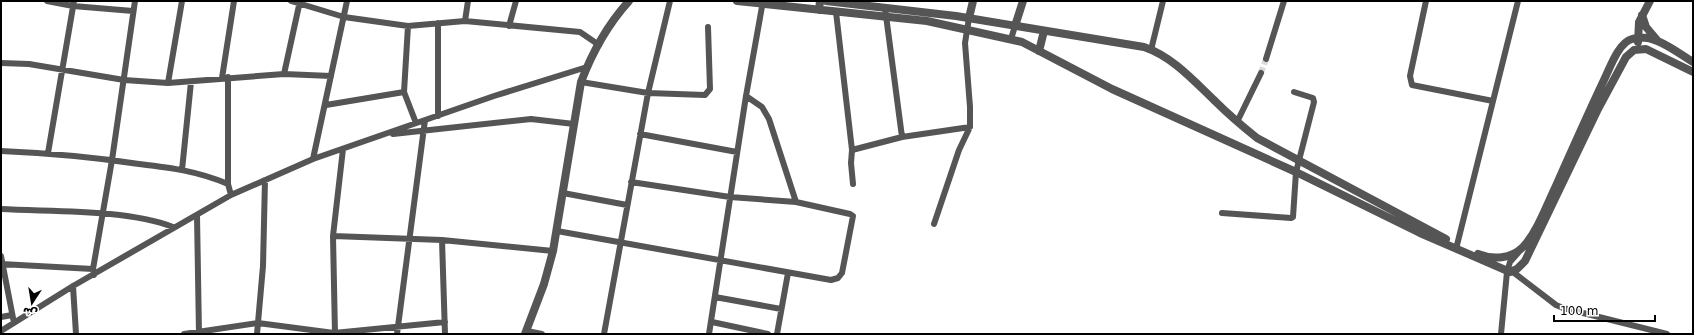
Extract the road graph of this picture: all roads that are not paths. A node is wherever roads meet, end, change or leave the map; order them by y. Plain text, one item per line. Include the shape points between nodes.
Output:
1 (47, 1) edge
2 (135, 1) edge
3 (182, 1) edge
4 (234, 1) edge
5 (291, 1) edge
6 (347, 1) edge
7 (468, 1) edge
8 (516, 1) edge
9 (629, 1) edge
10 (670, 1) edge
11 (737, 1) edge
12 (820, 1) edge
13 (826, 1) edge
14 (973, 1) edge
15 (1023, 1) edge
16 (1162, 1) edge
17 (1284, 1) edge
18 (1426, 1) edge
19 (1518, 1) edge
20 (1650, 1) edge
21 (300, 2) edge
22 (74, 3) edge
23 (763, 3) edge
24 (886, 8) junction
25 (819, 10) junction
26 (133, 11) junction
27 (836, 12) junction
28 (1642, 15) junction
29 (344, 17) junction
30 (927, 17) junction
31 (887, 18) junction
32 (969, 18) junction
33 (465, 21) junction
34 (438, 23) junction
35 (408, 26) junction
36 (509, 26) junction
37 (1015, 26) junction
38 (708, 27) dead end
39 (966, 29) junction
40 (1044, 31) junction
41 (1638, 37) junction
42 (1011, 39) junction
43 (1660, 43) junction
44 (599, 45) junction
45 (1638, 49) junction
46 (1151, 50) junction
47 (1039, 51) junction
48 (1266, 59) tunnel mouth
49 (1, 62) edge
50 (1693, 62) edge
51 (587, 67) junction
52 (62, 69) junction
53 (1693, 72) edge
54 (1261, 73) tunnel mouth
55 (284, 74) junction
56 (331, 76) junction
57 (225, 78) junction
58 (124, 80) junction
59 (191, 82) junction
60 (581, 82) junction
61 (168, 83) junction
62 (404, 92) junction
63 (1294, 92) dead end
64 (648, 93) junction
65 (746, 96) junction
66 (1493, 101) junction
67 (326, 105) junction
68 (438, 116) junction
69 (425, 120) junction
70 (1237, 122) junction
71 (416, 123) junction
72 (574, 124) junction
73 (970, 127) junction
74 (423, 130) junction
75 (640, 134) junction
76 (383, 135) junction
77 (902, 137) junction
78 (1577, 146) junction
79 (343, 149) junction
80 (852, 150) junction
81 (1, 151) edge
82 (737, 152) junction
83 (48, 153) junction
84 (313, 159) junction
85 (112, 160) junction
86 (1299, 162) junction
87 (182, 170) junction
88 (1296, 172) junction
89 (265, 180) junction
90 (631, 182) junction
91 (228, 184) junction
92 (853, 184) dead end
93 (563, 194) junction
94 (231, 195) junction
95 (730, 197) junction
96 (796, 202) junction
97 (627, 205) junction
98 (1, 209) edge
99 (1383, 210) junction
100 (1222, 213) dead end
101 (103, 214) junction
102 (197, 215) junction
103 (934, 224) dead end
104 (173, 227) junction
105 (557, 231) junction
106 (333, 236) junction
107 (409, 239) junction
108 (442, 240) junction
109 (620, 243) junction
110 (1457, 247) junction
111 (1522, 248) junction
112 (553, 251) junction
113 (1, 256) edge
114 (720, 260) junction
115 (2, 264) edge
116 (94, 272) junction
117 (1510, 272) junction
118 (788, 273) junction
119 (73, 286) junction
120 (715, 297) junction
121 (781, 309) junction
122 (12, 314) junction
123 (1, 317) edge
124 (445, 322) junction
125 (712, 322) junction
126 (14, 323) junction
127 (258, 323) junction
128 (397, 325) junction
129 (1, 331) edge
130 (199, 332) edge
131 (526, 332) edge
132 (334, 333) edge
133 (76, 334) edge
134 (184, 334) edge
135 (257, 334) edge
136 (396, 334) edge
137 (445, 334) edge
138 (542, 334) edge
139 (604, 334) edge
140 (709, 334) edge
141 (768, 334) edge
142 (777, 334) edge
143 (1501, 334) edge
144 (1667, 334) edge

1 - 22 street
2 - 26 street
3 - 61 street
4 - 57 street
5 - 21 street
6 - 29 street
7 - 33 street
8 - 36 street
9 - 44 street
10 - 64 street
11 - 23 street
12 - 25 street
13 - 24 street
14 - 32 street
15 - 37 street
16 - 46 street
17 - 48 street
18 - 66 street via 1410,76 1412,85
19 - 66 street
20 - 28 street
21 - 29 street
21 - 55 street
22 - 26 street
22 - 52 street
23 - 25 street
23 - 65 street
24 - 30 street
24 - 31 street
25 - 27 street
26 - 58 street
27 - 31 street
27 - 80 street
28 - 41 street
28 - 43 street via 1646,27
29 - 35 street
29 - 56 street
30 - 31 street
30 - 32 street
30 - 39 street
31 - 77 street
32 - 37 street
32 - 39 street
33 - 34 street
33 - 36 street
34 - 35 street
34 - 68 street
35 - 62 street
36 - 44 street via 580,32
37 - 40 street
37 - 42 street
38 - 64 street via 708,93
39 - 42 street
39 - 73 street
40 - 46 street
40 - 47 street
41 - 43 street via 1650,38
41 - 45 street
41 - 78 street via 1625,43 1617,55
42 - 47 street
43 - 50 street
44 - 51 street
45 - 53 street via 1651,51
45 - 78 street via 1630,52 1623,60
46 - 70 street via 1193,78
47 - 88 street via 1112,89
49 - 52 street
51 - 60 street
51 - 68 street
52 - 58 street
52 - 83 street
54 - 70 street
55 - 56 street
55 - 57 street
56 - 67 street
57 - 59 street
57 - 91 street
58 - 61 street
58 - 85 street
59 - 61 street
59 - 87 street
60 - 64 street
60 - 72 street
62 - 67 street
62 - 71 street
63 - 86 street via 1314,98
64 - 75 street
65 - 82 street
65 - 96 street via 762,107 770,119
66 - 110 street
67 - 84 street
68 - 69 street
69 - 71 street
69 - 74 street
70 - 86 street via 1257,138
71 - 76 street
72 - 74 street via 531,119
72 - 93 street
73 - 77 street
73 - 103 street via 959,150
74 - 76 street
74 - 107 street
75 - 82 street
75 - 90 street
76 - 79 street
77 - 80 street
78 - 111 street
78 - 117 street via 1525,262
79 - 84 street
79 - 106 street
80 - 92 street via 850,163
81 - 83 street
82 - 95 street
83 - 85 street
84 - 89 street
85 - 87 street
85 - 101 street
86 - 88 street
86 - 99 street
87 - 91 street via 203,174
88 - 99 street
88 - 100 street via 1291,218
89 - 94 street
89 - 127 street via 263,266
90 - 95 street
90 - 97 street
91 - 94 street
93 - 97 street
93 - 105 street
94 - 102 street
95 - 96 street
95 - 114 street
96 - 118 street via 853,216 842,273 838,278 831,280
97 - 109 street
98 - 101 street
99 - 110 street
101 - 104 street via 155,220
101 - 116 street
102 - 104 street
102 - 130 street
104 - 116 street
105 - 109 street
105 - 112 street
106 - 107 street
106 - 132 street
107 - 108 street
107 - 128 street
108 - 112 street
108 - 124 street
109 - 114 street
109 - 139 street
110 - 111 street via 1497,258 1509,256
110 - 117 street
111 - 117 street via 1510,262
112 - 131 street
113 - 115 street
114 - 118 street
114 - 120 street
115 - 116 street
115 - 122 street
116 - 119 street
117 - 143 street
117 - 144 street via 1563,308
118 - 121 street
119 - 126 street
119 - 133 street
120 - 121 street
120 - 125 street
121 - 142 street
122 - 123 street
122 - 126 street
124 - 128 street
124 - 137 street
125 - 140 street
125 - 141 street
126 - 129 street
127 - 130 street
127 - 132 street
127 - 135 street
128 - 132 street
128 - 136 street
130 - 134 street
131 - 138 street

